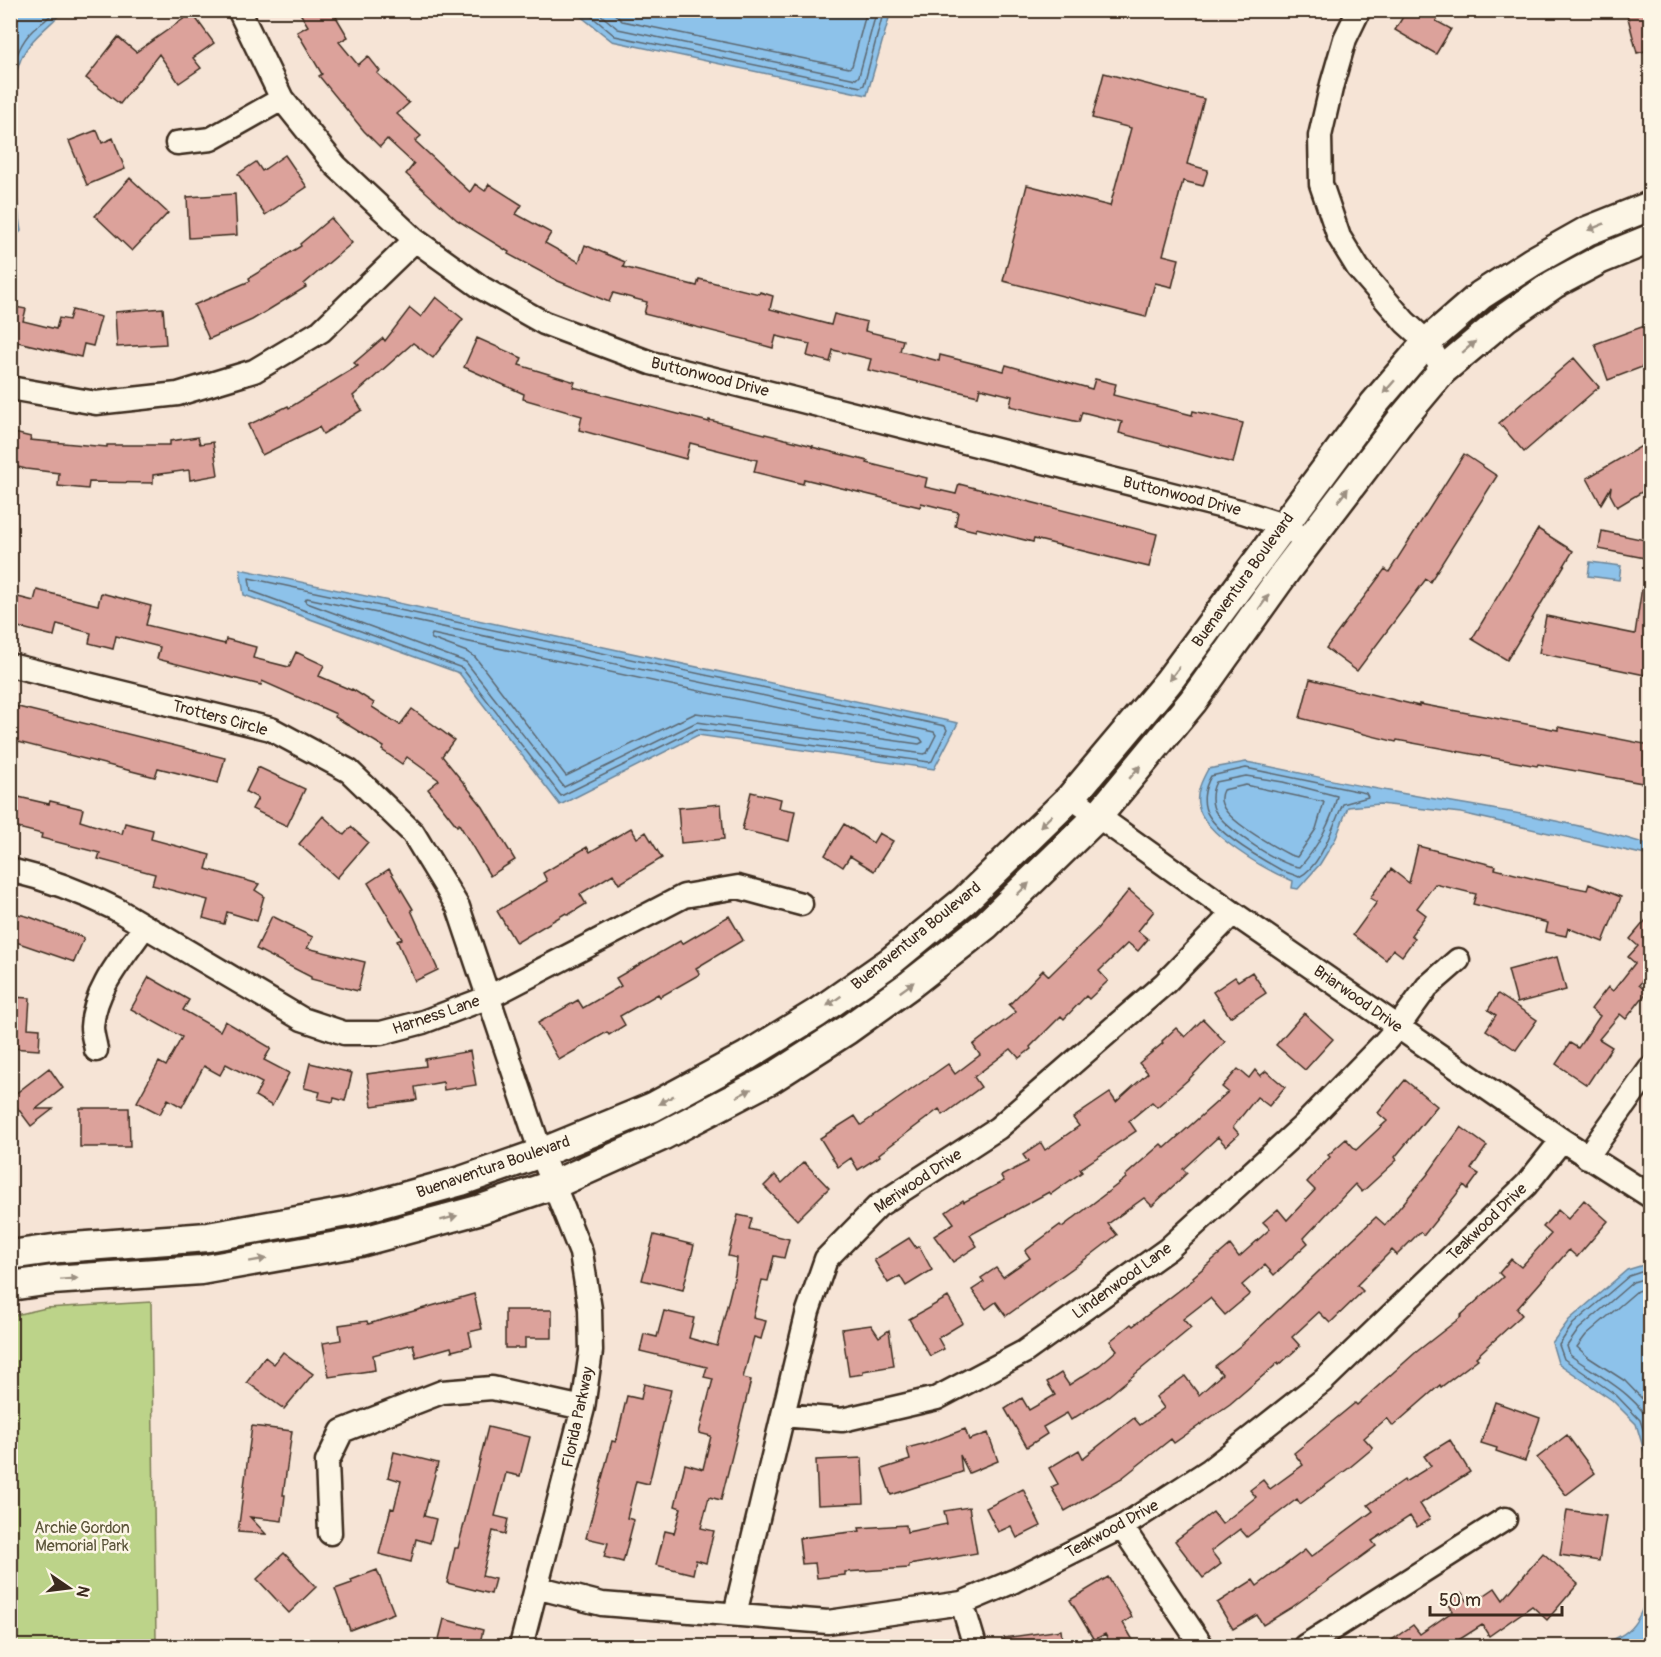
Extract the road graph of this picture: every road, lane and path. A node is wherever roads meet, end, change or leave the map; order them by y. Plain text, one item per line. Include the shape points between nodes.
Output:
1 (239, 10) edge
2 (1359, 10) edge
3 (282, 99) junction
4 (177, 143) dead end
5 (1650, 206) edge
6 (1650, 239) edge
7 (415, 240) junction
8 (1427, 342) junction
9 (1443, 370) junction
10 (10, 387) edge
11 (1283, 525) junction
12 (1308, 542) junction
13 (10, 665) edge
14 (1071, 797) junction
15 (1097, 817) junction
16 (10, 870) edge
17 (801, 904) dead end
18 (1233, 913) junction
19 (145, 926) junction
20 (1458, 960) dead end
21 (489, 997) junction
22 (1398, 1027) junction
23 (96, 1050) dead end
24 (1650, 1069) edge
25 (1562, 1140) junction
26 (542, 1153) junction
27 (1587, 1156) junction
28 (555, 1184) junction
29 (1650, 1196) edge
30 (10, 1255) edge
31 (10, 1286) edge
32 (582, 1408) junction
33 (783, 1415) junction
34 (1505, 1519) dead end
35 (1122, 1527) junction
36 (330, 1533) dead end
37 (536, 1587) junction
38 (962, 1603) junction
39 (735, 1614) junction
40 (521, 1647) edge
41 (975, 1647) edge
42 (1202, 1647) edge
43 (1305, 1647) edge

1 - 3 street, Buttonwood Drive
2 - 8 street via 1345,39 1320,136 1321,184 1339,237 1358,268
3 - 4 street via 211,139
3 - 7 street, Buttonwood Drive via 335,165
5 -> 8 main road, Buenaventura Boulevard via 1587,231 1532,262 1481,295
9 -> 6 main road, Buenaventura Boulevard via 1505,318 1554,284
7 - 10 street via 321,331 254,371 178,394 96,403
7 - 11 street, Buttonwood Drive via 482,288 544,323 651,363
8 - 9 street
8 -> 11 main road, Buenaventura Boulevard via 1374,404
12 -> 9 main road, Buenaventura Boulevard
11 - 12 street, Buttonwood Drive
11 -> 14 main road, Buenaventura Boulevard via 1168,682
15 -> 12 main road, Buenaventura Boulevard via 1193,701
13 - 21 street, Trotters Circle via 270,729 349,771 413,833 458,907
14 - 15 street, Briarwood Drive
14 -> 26 main road, Buenaventura Boulevard via 964,901 890,962 817,1012 653,1107
15 - 18 street, Briarwood Drive
28 -> 15 main road, Buenaventura Boulevard via 660,1137 759,1085 847,1030 986,924
16 - 19 street, Harness Lane via 90,896
17 - 21 street, Harness Lane via 738,887 684,896
18 - 22 street, Briarwood Drive
18 - 33 street, Meriwood Drive via 1165,983 998,1128 878,1206 826,1259 808,1311
19 - 21 street, Harness Lane via 302,1019 344,1033 381,1034
19 - 23 street via 98,1000 92,1027
20 - 22 street, Lindenwood Lane via 1427,987
21 - 26 street, Trotters Circle
22 - 25 street, Briarwood Drive
22 - 33 street, Lindenwood Lane via 1304,1125 1168,1249 1024,1352 938,1398 842,1420
24 - 27 street
25 - 27 street, Briarwood Drive
25 - 35 street, Teakwood Drive via 1526,1185 1324,1380 1210,1470
26 - 28 street, Florida Parkway
26 - 30 main road, Buenaventura Boulevard via 461,1181 353,1211 208,1237
27 - 29 street, Briarwood Drive
31 -> 28 main road, Buenaventura Boulevard via 201,1270 360,1242
28 - 32 street, Florida Parkway via 581,1253 590,1309 591,1351
32 - 36 street via 492,1388 442,1392 342,1431 327,1462
32 - 37 street, Florida Parkway
33 - 39 street, Meriwood Drive
34 - 43 street
35 - 38 street, Teakwood Drive
35 - 42 street
37 - 39 street, Teakwood Drive via 602,1604
37 - 40 street, Florida Parkway
38 - 39 street, Teakwood Drive via 828,1622
38 - 41 street

